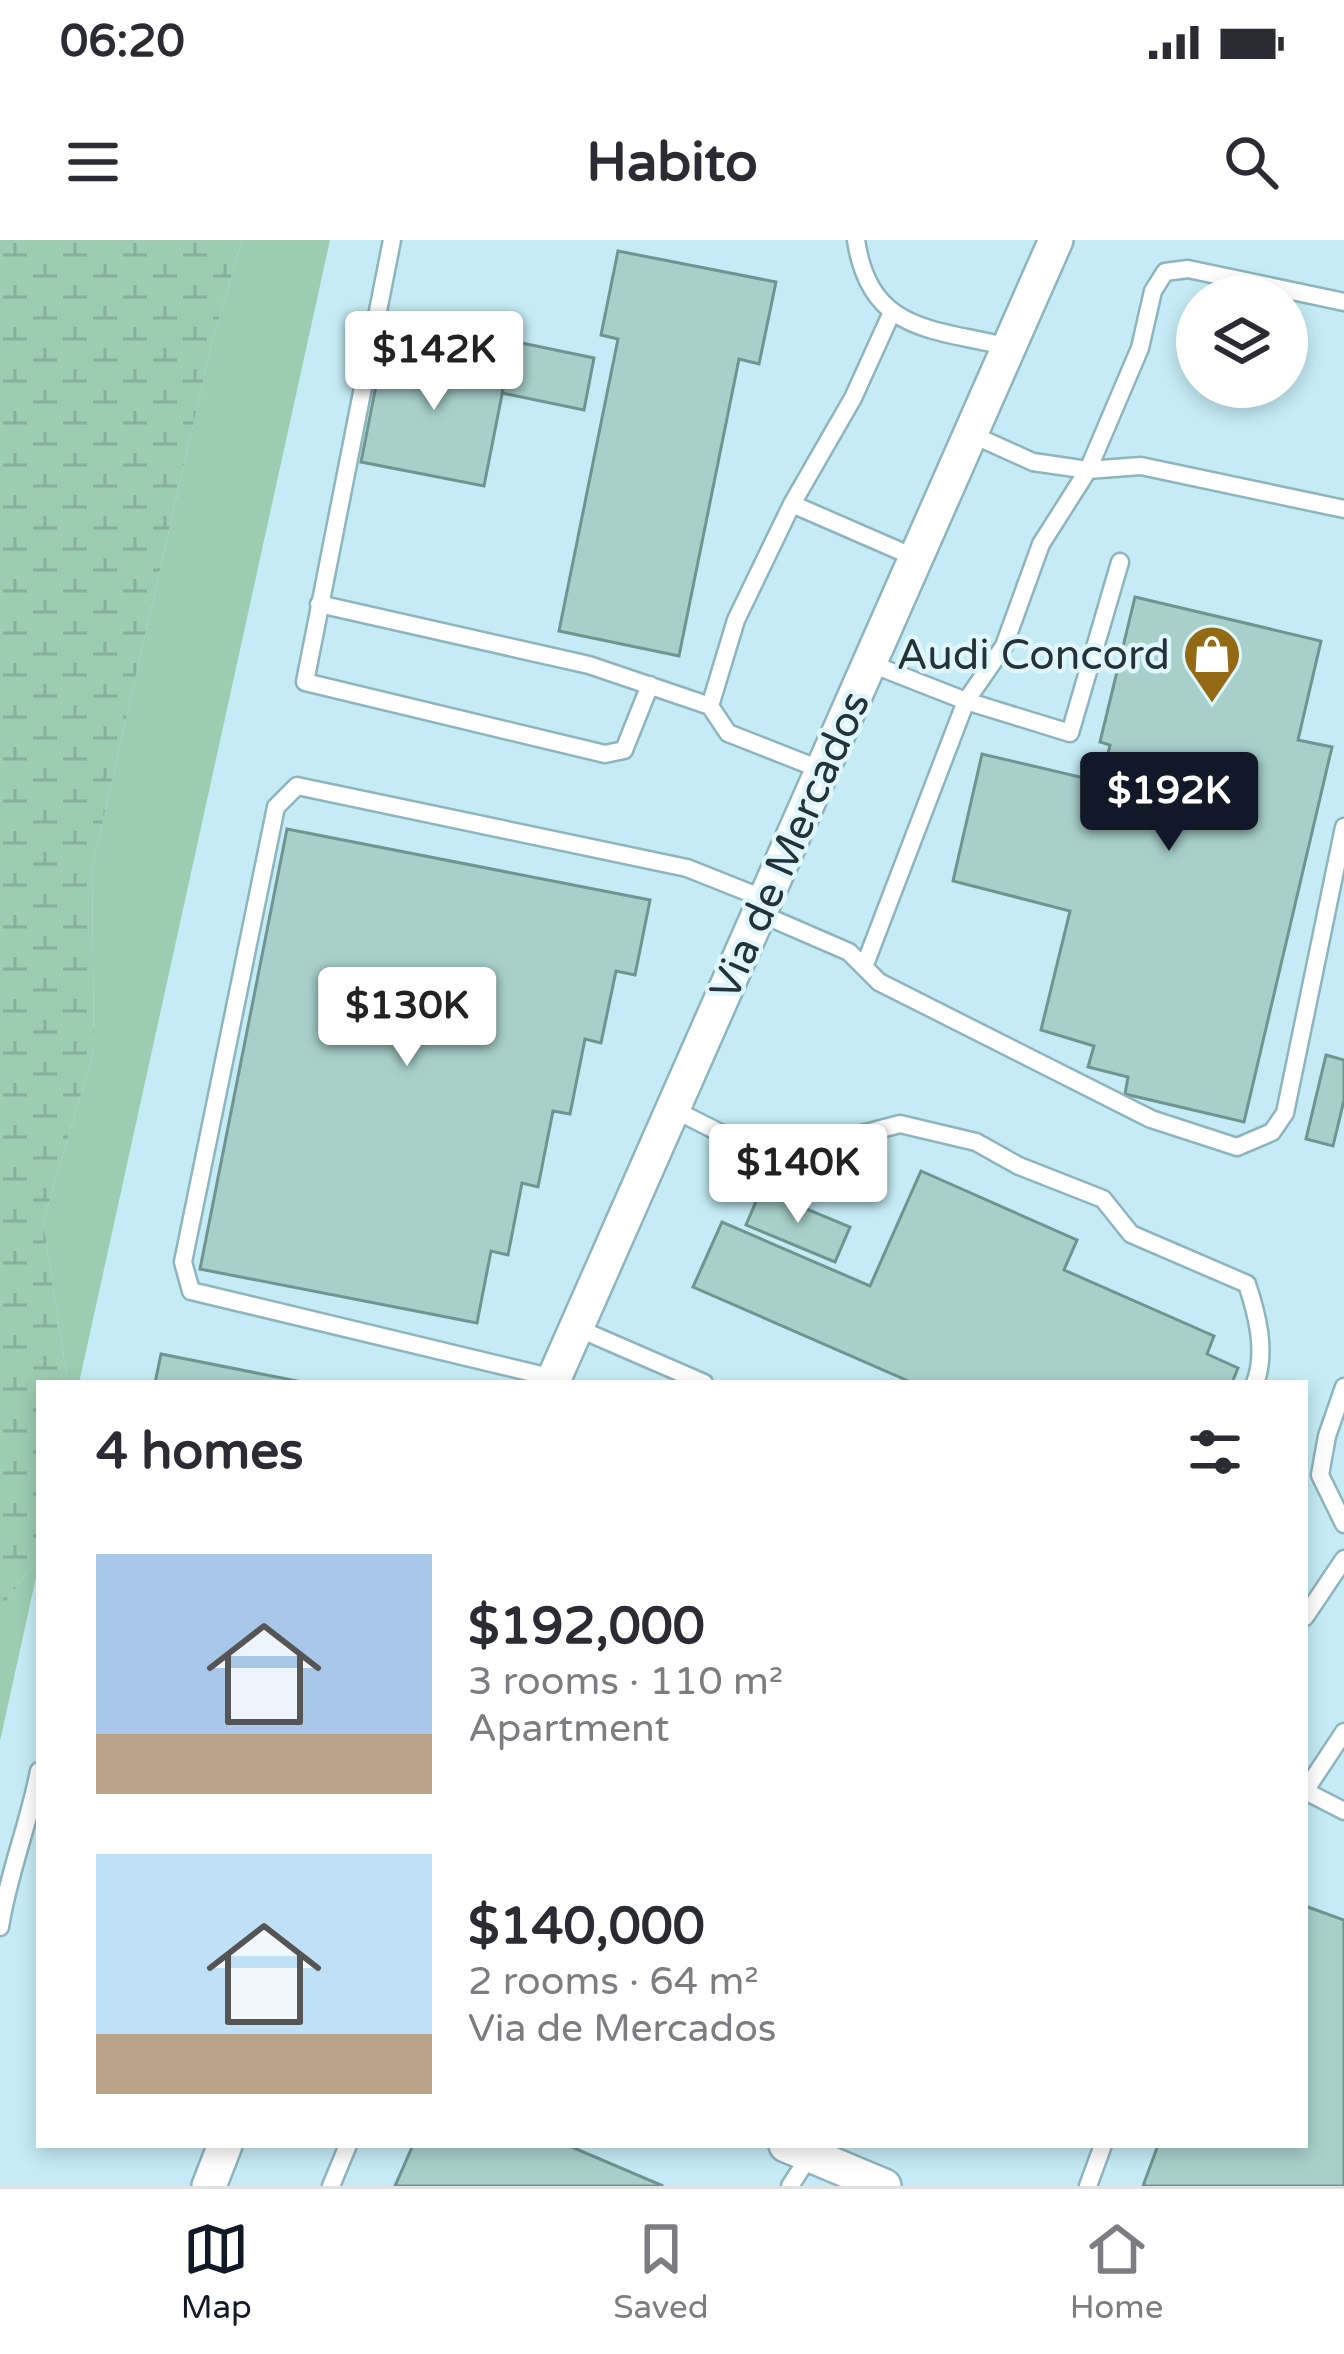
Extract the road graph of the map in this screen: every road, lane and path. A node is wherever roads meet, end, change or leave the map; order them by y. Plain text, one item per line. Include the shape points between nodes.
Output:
1 (392, 240) edge
2 (856, 240) edge
3 (1056, 240) edge
4 (1344, 302) edge
5 (892, 312) junction
6 (1010, 347) junction
7 (971, 434) junction
8 (1088, 470) junction
9 (792, 504) junction
10 (1344, 509) edge
11 (916, 558) junction
12 (1120, 562) dead end
13 (320, 604) junction
14 (869, 663) junction
15 (650, 685) junction
16 (966, 701) junction
17 (710, 706) junction
18 (822, 770) junction
19 (1344, 826) edge
20 (762, 906) junction
21 (863, 967) junction
22 (673, 1109) junction
23 (574, 1327) junction
24 (553, 1380) edge
25 (697, 1380) edge
26 (1256, 1380) edge
27 (1344, 1387) edge
28 (1344, 1524) edge
29 (1344, 1559) edge
30 (1308, 1613) edge
31 (1343, 1738) edge
32 (36, 1788) edge
33 (1308, 1788) edge
34 (1308, 1792) edge
35 (1344, 1811) edge
36 (0, 1927) edge
37 (224, 2148) edge
38 (347, 2148) edge
39 (1102, 2148) edge
40 (798, 2150) edge
41 (208, 2186) edge
42 (331, 2186) edge
43 (790, 2186) edge
44 (884, 2186) edge
45 (1088, 2186) edge

1 - 13 lane
2 - 5 lane via 875,300
3 - 6 street, Via de Mercados
4 - 8 lane via 1188,269 1165,272
5 - 6 lane
5 - 9 lane
6 - 7 street, Via de Mercados
7 - 8 lane via 1033,462
7 - 11 street, Via de Mercados
8 - 10 lane via 1141,466
8 - 16 lane via 1041,544 1004,646
9 - 11 lane
9 - 17 lane via 736,620
11 - 14 street, Via de Mercados
12 - 16 lane via 1070,733
13 - 15 lane
13 - 15 lane via 304,682 605,754 624,750
14 - 16 lane
14 - 18 street, Via de Mercados
15 - 17 lane
16 - 21 lane
17 - 18 lane via 728,733
18 - 20 street, Via de Mercados
19 - 21 lane via 1285,1113 1272,1132 1237,1147 1151,1119
20 - 21 lane
20 - 22 street, Via de Mercados
20 - 24 lane via 688,868 297,785 276,807 183,1262 190,1291
22 - 23 street, Via de Mercados
22 - 26 lane via 770,1158 900,1124 976,1142 1103,1199 1131,1234 1247,1284 1258,1317
23 - 24 street, Via de Mercados
23 - 25 lane
27 - 28 lane via 1320,1475
29 - 30 lane
31 - 33 lane
32 - 36 lane
34 - 35 lane
37 - 41 street
38 - 42 lane
39 - 45 lane
40 - 43 lane
40 - 44 street

